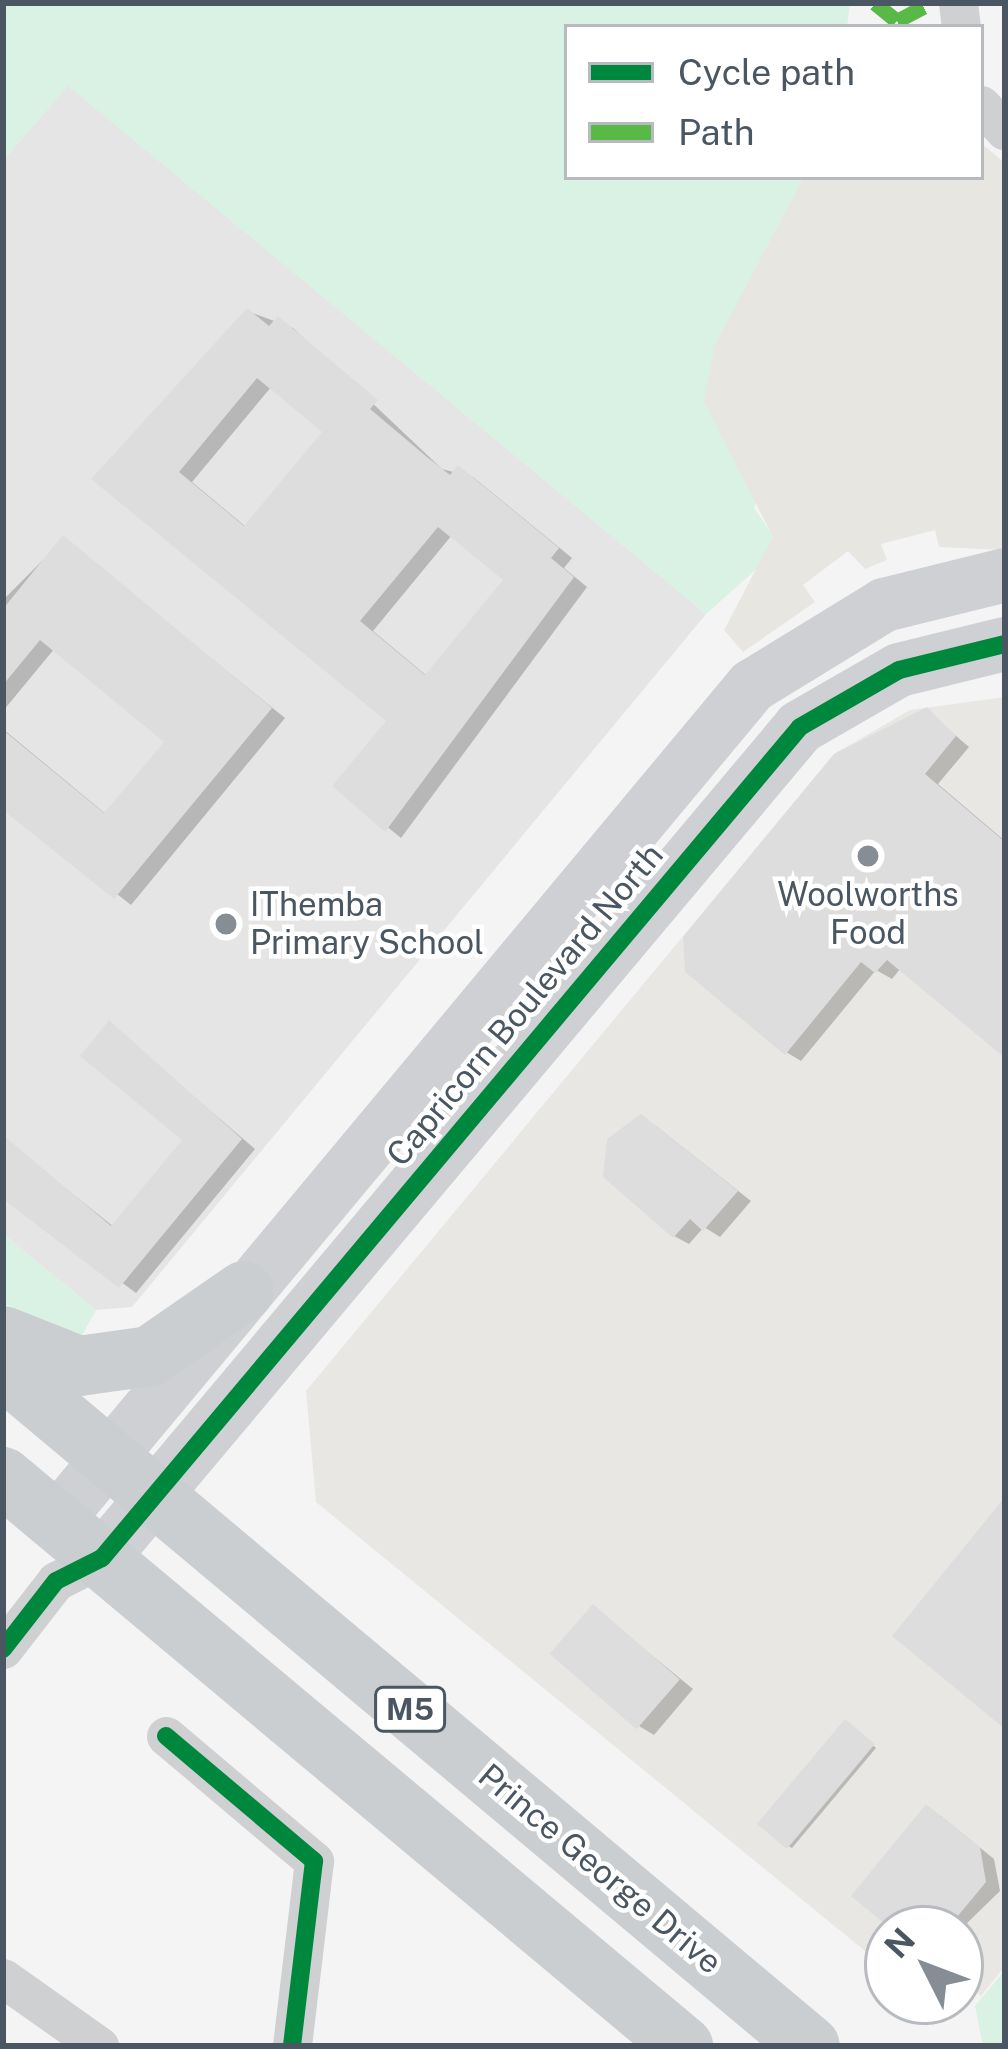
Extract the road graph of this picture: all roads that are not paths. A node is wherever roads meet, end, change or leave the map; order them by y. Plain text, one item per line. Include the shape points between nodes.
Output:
1 (984, 108) edge
2 (1005, 131) edge
3 (1005, 575) edge
4 (1005, 644) edge
5 (244, 1291) junction
6 (3, 1336) edge
7 (3, 1369) edge
8 (106, 1455) junction
9 (3, 1478) edge
10 (153, 1494) junction
11 (56, 1520) junction
12 (79, 1569) junction
13 (3, 1649) edge
14 (166, 1736) dead end
15 (3, 1978) edge
16 (99, 2046) edge
17 (292, 2046) edge
18 (683, 2046) edge
19 (811, 2046) edge

1 - 2 street
3 - 5 street, Capricorn Boulevard North via 884,605 752,686
4 - 10 street, Capricorn Boulevard North via 899,670 791,736
5 - 6 main road via 150,1356 79,1366
5 - 8 street, Capricorn Boulevard North
7 - 8 main road, Prince George Drive / M5
8 - 10 main road, Prince George Drive / M5
8 - 11 street, Capricorn Boulevard North
9 - 11 main road, M5
10 - 12 street, Capricorn Boulevard North
10 - 19 main road, Prince George Drive / M5
11 - 12 main road, M5
12 - 13 street
12 - 18 main road, M5
14 - 17 street via 314,1861
15 - 16 street

